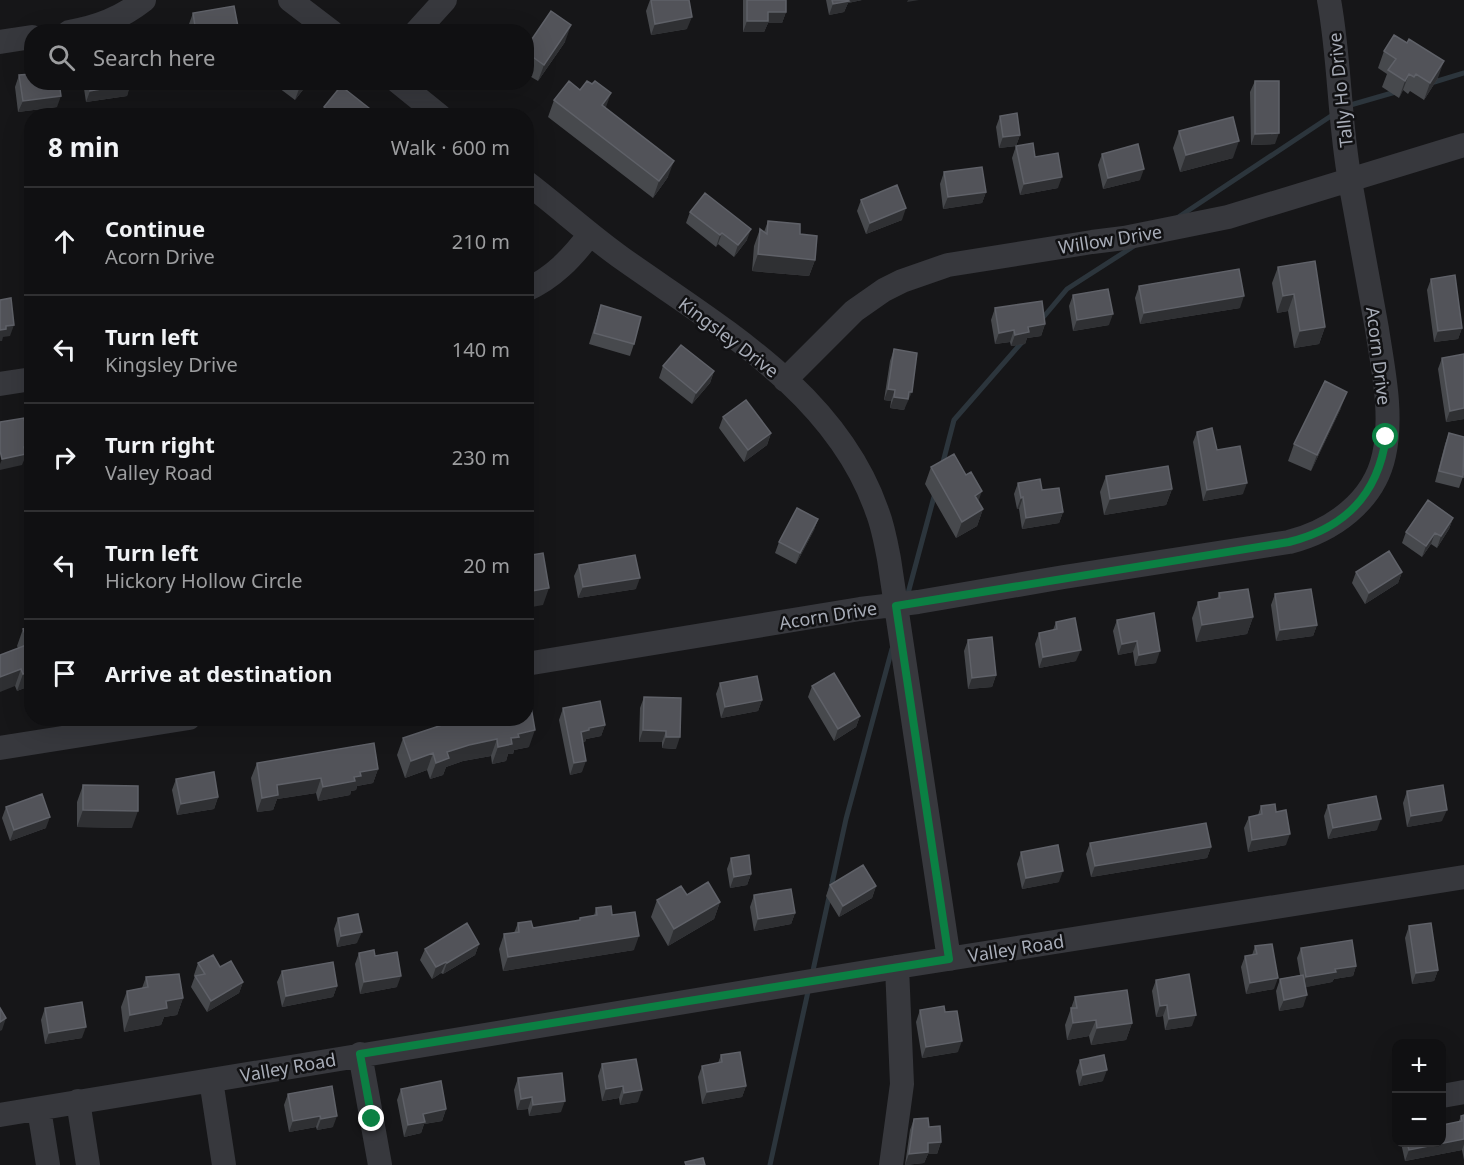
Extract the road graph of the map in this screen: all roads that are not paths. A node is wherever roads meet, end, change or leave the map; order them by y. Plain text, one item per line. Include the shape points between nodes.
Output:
1 (144, 0) edge
2 (290, 0) edge
3 (445, 0) edge
4 (1329, 0) edge
5 (101, 24) edge
6 (322, 24) edge
7 (423, 24) edge
8 (24, 38) edge
9 (0, 42) edge
10 (408, 90) edge
11 (430, 108) edge
12 (1464, 145) edge
13 (1350, 179) junction
14 (534, 188) edge
15 (590, 234) junction
16 (534, 286) edge
17 (24, 380) edge
18 (785, 380) junction
19 (0, 384) edge
20 (896, 606) junction
21 (534, 663) edge
22 (139, 726) edge
23 (0, 748) edge
24 (1464, 877) edge
25 (949, 959) junction
26 (897, 967) junction
27 (360, 1054) junction
28 (211, 1080) junction
29 (1464, 1092) edge
30 (1446, 1095) edge
31 (78, 1101) junction
32 (39, 1109) junction
33 (0, 1115) edge
34 (48, 1165) edge
35 (88, 1165) edge
36 (224, 1165) edge
37 (380, 1165) edge
38 (891, 1165) edge

1 - 5 street
2 - 6 street
3 - 7 street
4 - 13 street, Tally Ho Drive
8 - 9 street
10 - 11 street
12 - 13 street, Willow Drive
13 - 18 street, Willow Drive via 1228,217 1124,238 948,265 902,281 854,311
13 - 20 street, Acorn Drive via 1387,410 1384,456 1377,476 1358,504 1320,532 1289,542
14 - 15 street, Kingsley Drive
15 - 16 street via 555,274
15 - 18 street, Kingsley Drive via 743,344
17 - 19 street
18 - 20 street, Kingsley Drive via 831,429 869,491 885,538
20 - 21 street, Acorn Drive
20 - 25 street, Kingsley Drive
22 - 23 street
24 - 25 street, Valley Road
25 - 26 street, Valley Road
26 - 27 street, Valley Road
26 - 38 street via 902,1084
27 - 28 street, Valley Road
27 - 37 street
28 - 31 street, Valley Road
28 - 36 street
29 - 30 street
31 - 32 street, Valley Road
31 - 35 street
32 - 33 street, Valley Road
32 - 34 street

